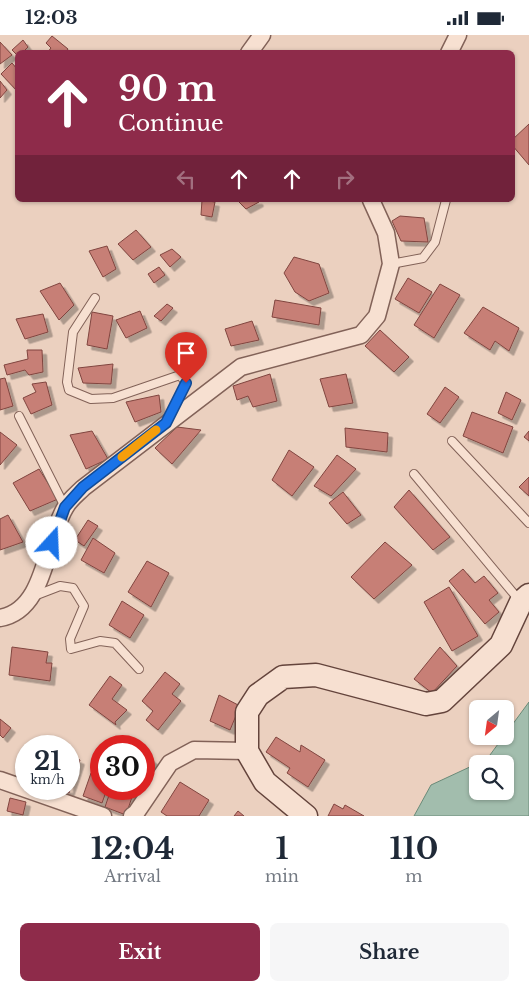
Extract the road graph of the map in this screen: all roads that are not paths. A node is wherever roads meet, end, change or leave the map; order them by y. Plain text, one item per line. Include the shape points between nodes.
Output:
1 (262, 35) edge
2 (458, 35) edge
3 (251, 50) edge
4 (450, 50) edge
5 (372, 202) edge
6 (445, 202) edge
7 (391, 264) junction
8 (95, 298) dead end
9 (19, 416) dead end
10 (166, 423) junction
11 (452, 441) dead end
12 (414, 474) dead end
13 (65, 507) junction
14 (529, 523) edge
15 (32, 597) junction
16 (525, 599) edge
17 (0, 619) edge
18 (139, 669) dead end
19 (247, 751) junction
20 (0, 780) edge
21 (103, 816) edge
22 (132, 816) edge
23 (306, 816) edge

1 - 3 street
2 - 4 street
5 - 7 street via 386,233
6 - 7 lane via 435,242 422,259
7 - 10 street via 377,316 361,335 241,367
8 - 10 lane via 73,332 67,382 69,390 91,399 113,398 180,375 186,383
9 - 13 lane
10 - 13 street via 83,487
11 - 14 lane
12 - 16 lane
13 - 15 street
15 - 17 street via 14,616
15 - 18 lane via 60,586 73,588 84,606 70,639 71,649 100,641 115,643
16 - 19 street via 500,645 442,701 426,705 316,675 283,677 258,695 247,712
19 - 22 street via 194,751 170,763
19 - 23 street via 265,782
20 - 21 street

